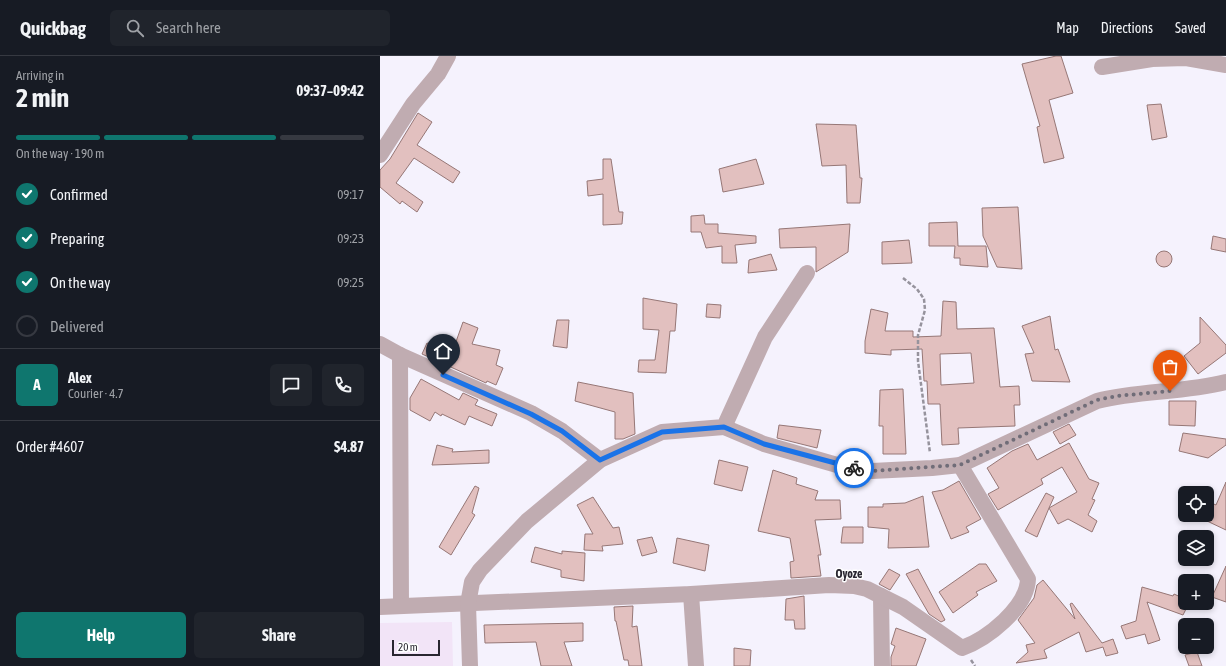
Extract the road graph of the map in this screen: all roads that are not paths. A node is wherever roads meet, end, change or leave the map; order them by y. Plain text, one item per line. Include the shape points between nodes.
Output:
1 (448, 56) edge
2 (1226, 65) edge
3 (1102, 67) dead end
4 (380, 155) edge
5 (807, 273) dead end
6 (380, 344) edge
7 (400, 355) junction
8 (1223, 380) edge
9 (724, 427) junction
10 (600, 460) junction
11 (960, 465) junction
12 (691, 594) junction
13 (881, 596) junction
14 (468, 604) junction
15 (401, 606) junction
16 (380, 607) edge
17 (470, 666) edge
18 (696, 666) edge
19 (882, 666) edge

1 - 4 street
2 - 3 street via 1186,58 1152,58
5 - 9 street via 765,337
6 - 7 street
7 - 10 street via 531,414 562,431
7 - 15 street
8 - 11 street via 1184,390 1097,400
9 - 10 street via 662,432
9 - 11 street via 764,444 844,467 872,471
10 - 14 street via 527,521 480,570 472,582
11 - 13 street via 1028,579 1028,588 1023,597 1010,615 977,642 962,648 903,607
12 - 13 street via 829,585 854,586
12 - 14 street
12 - 18 street
13 - 19 street
14 - 15 street
14 - 17 street
15 - 16 street

